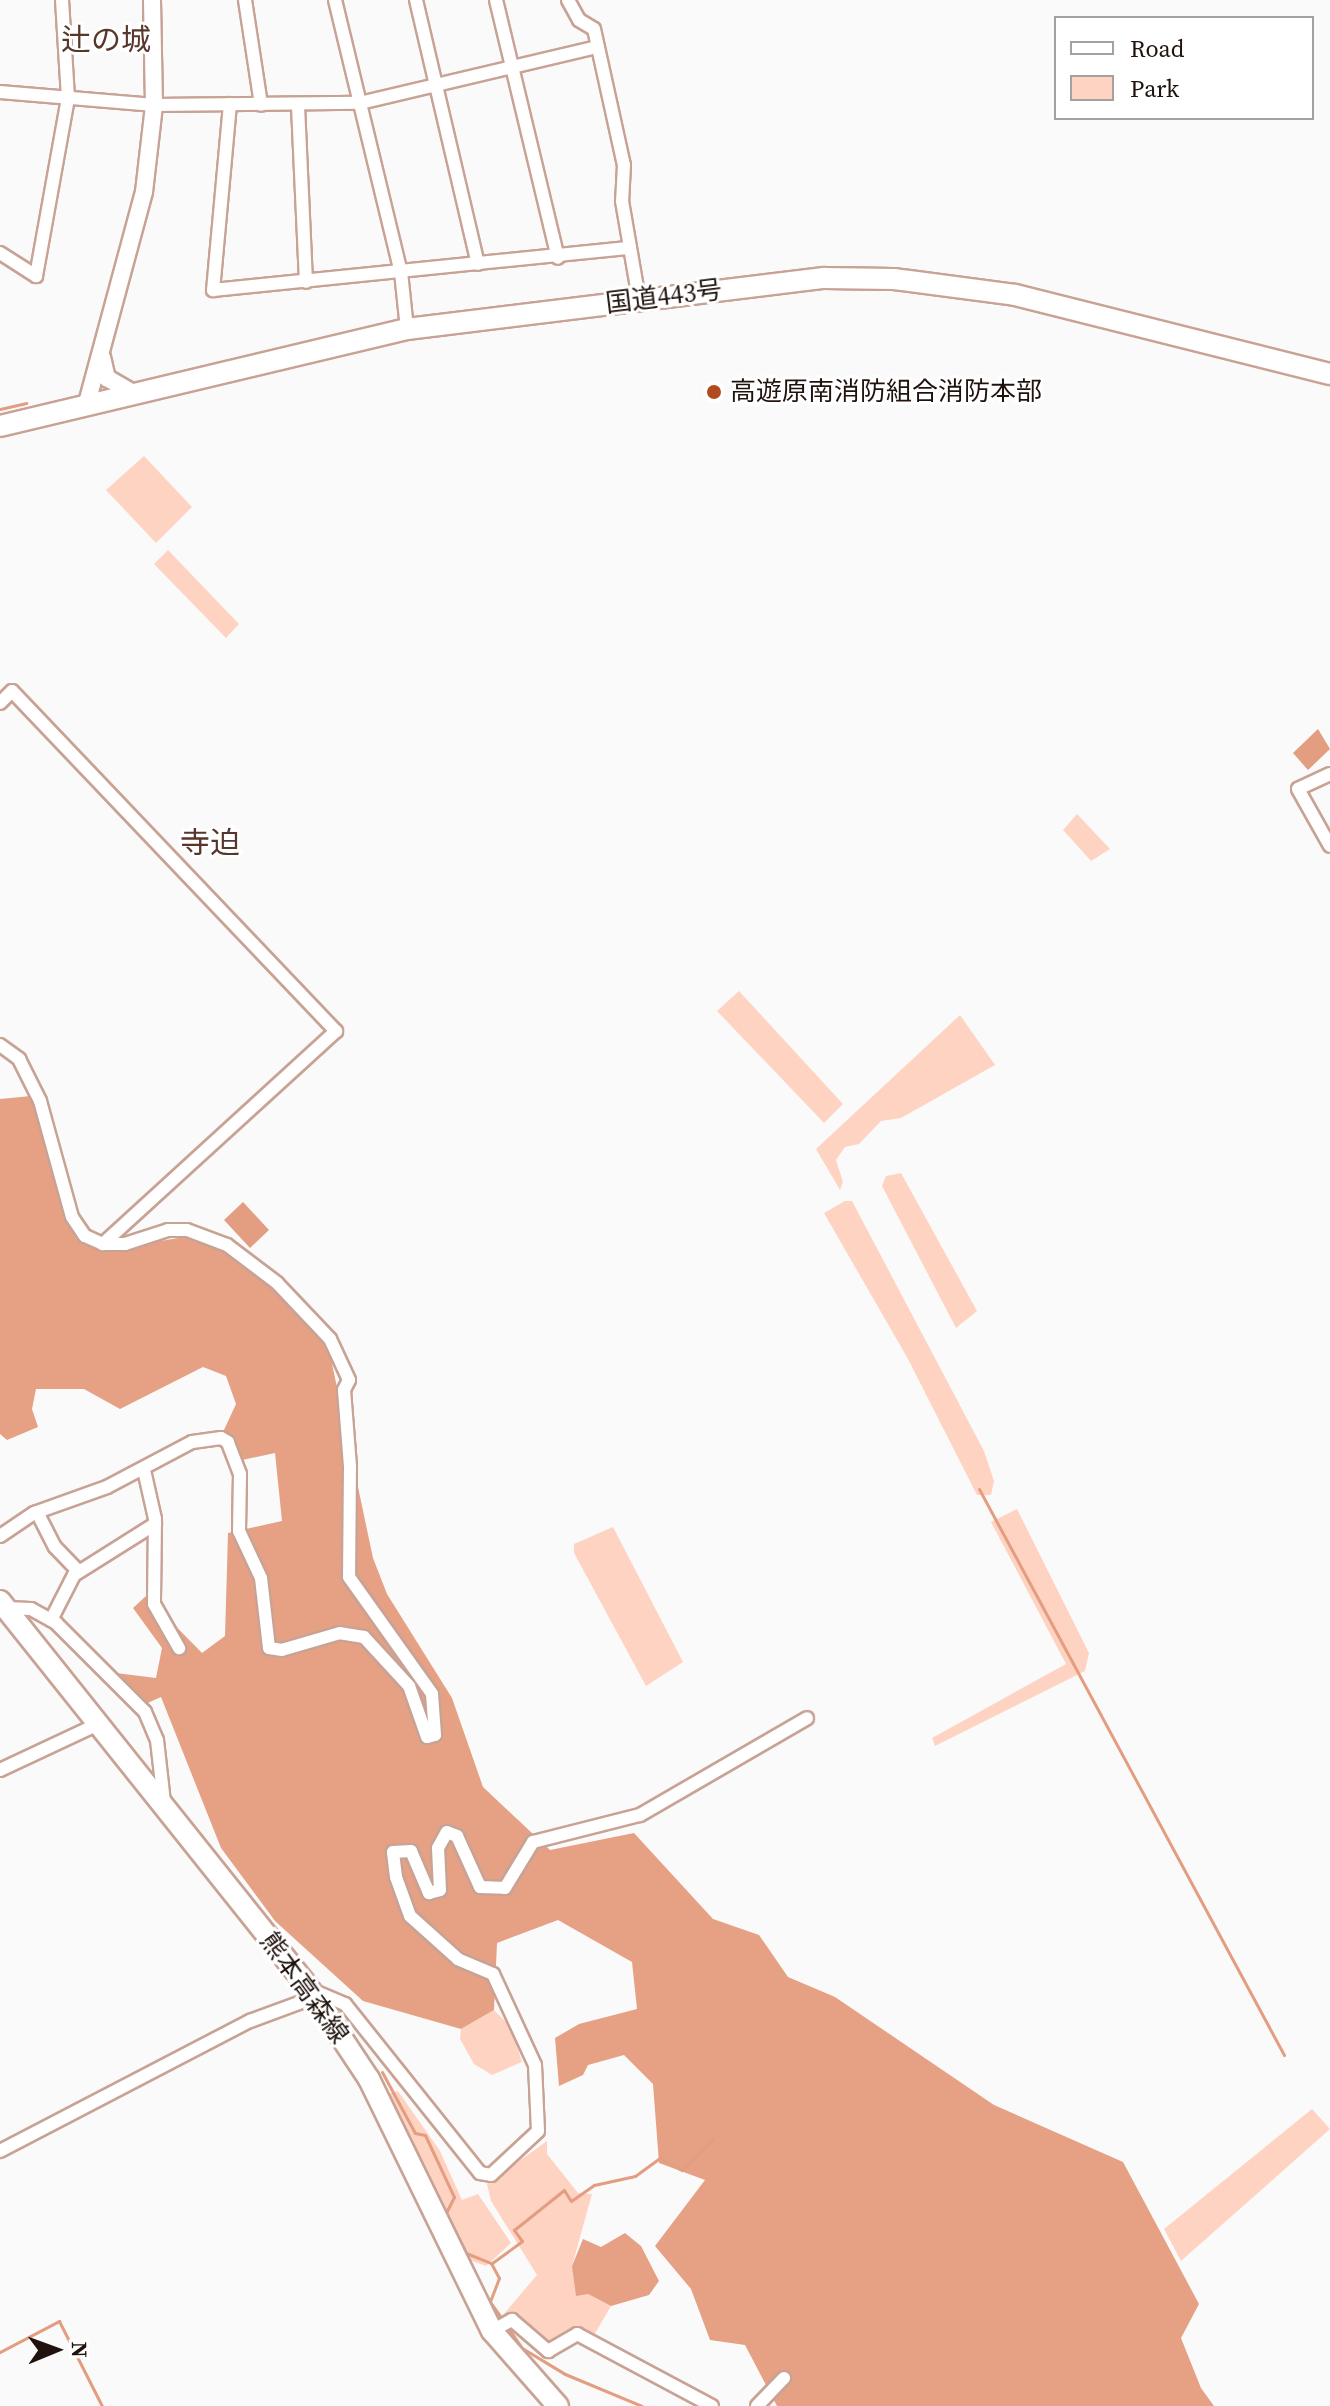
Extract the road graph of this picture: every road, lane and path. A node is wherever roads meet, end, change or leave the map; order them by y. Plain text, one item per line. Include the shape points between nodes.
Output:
1 (62, 0) edge
2 (152, 0) edge
3 (245, 0) edge
4 (335, 0) edge
5 (416, 0) edge
6 (496, 0) edge
7 (568, 0) edge
8 (597, 47) junction
9 (512, 66) junction
10 (436, 87) junction
11 (0, 92) edge
12 (68, 98) junction
13 (360, 103) junction
14 (230, 104) junction
15 (154, 105) junction
16 (261, 105) junction
17 (298, 106) junction
18 (630, 248) junction
19 (0, 253) edge
20 (558, 258) junction
21 (478, 264) junction
22 (401, 272) junction
23 (306, 282) junction
24 (639, 299) junction
25 (407, 329) junction
26 (101, 355) junction
27 (1330, 374) edge
28 (131, 392) junction
29 (87, 403) junction
30 (0, 426) edge
31 (0, 703) edge
32 (1330, 774) edge
33 (1330, 846) edge
34 (0, 1045) edge
35 (103, 1244) junction
36 (144, 1470) junction
37 (37, 1512) junction
38 (155, 1524) junction
39 (0, 1536) edge
40 (78, 1571) junction
41 (3, 1605) edge
42 (51, 1620) junction
43 (179, 1648) dead end
44 (807, 1718) dead end
45 (96, 1725) junction
46 (0, 1770) edge
47 (166, 1812) junction
48 (311, 1992) junction
49 (0, 2151) edge
50 (492, 2331) junction
51 (784, 2378) dead end
52 (558, 2406) edge
53 (712, 2406) edge
54 (757, 2406) edge

1 - 12 street
2 - 15 street
3 - 16 street
4 - 13 street
5 - 10 street
6 - 9 street
7 - 8 street via 579,20 591,24
8 - 9 street
8 - 18 street via 624,165 622,201
9 - 10 street
9 - 20 street
10 - 13 street
10 - 21 street
11 - 12 street
12 - 15 street
12 - 19 street via 36,276
13 - 17 street
13 - 22 street
14 - 15 street
14 - 16 street
14 - 23 street via 213,290
15 - 26 street via 144,192
16 - 17 street
17 - 23 street
18 - 20 street
18 - 24 street
20 - 21 street
21 - 22 street
22 - 23 street
22 - 25 street
24 - 25 main road, 国道443号
24 - 27 main road, 国道443号 via 824,278 945,284 1015,295
25 - 28 main road, 国道443号
26 - 28 street via 107,378
26 - 29 street
28 - 29 main road, 国道443号
29 - 30 main road, 国道443号
31 - 35 street via 12,691 336,1031
32 - 33 street via 1298,789
34 - 35 street via 19,1059 40,1101 72,1217 85,1236
35 - 36 street via 187,1230 227,1245 277,1283 330,1339 349,1380 344,1390 349,1577 432,1694 435,1735 427,1737 409,1686 364,1637 340,1633 282,1650 269,1648 261,1578 239,1531 240,1474 228,1442 203,1437
36 - 37 street
36 - 38 street
37 - 39 street
37 - 40 street via 55,1547
38 - 40 street
38 - 43 street via 154,1604
40 - 42 street
41 - 42 street via 31,1609
41 - 45 main road, 熊本高森線
42 - 47 street via 145,1712 157,1740
44 - 48 street via 640,1815 533,1842 505,1888 480,1887 457,1836 447,1832 438,1848 440,1890 429,1893 411,1851 393,1852 410,1916 458,1959 493,1974 535,2065 538,2131 491,2175 480,2173 345,2004
45 - 46 street
45 - 47 main road, 熊本高森線
47 - 48 main road, 熊本高森線
48 - 49 street
48 - 50 main road, 熊本高森線 via 369,2079
50 - 52 main road, 熊本高森線
50 - 53 street via 512,2320 548,2351 577,2334
51 - 54 street

